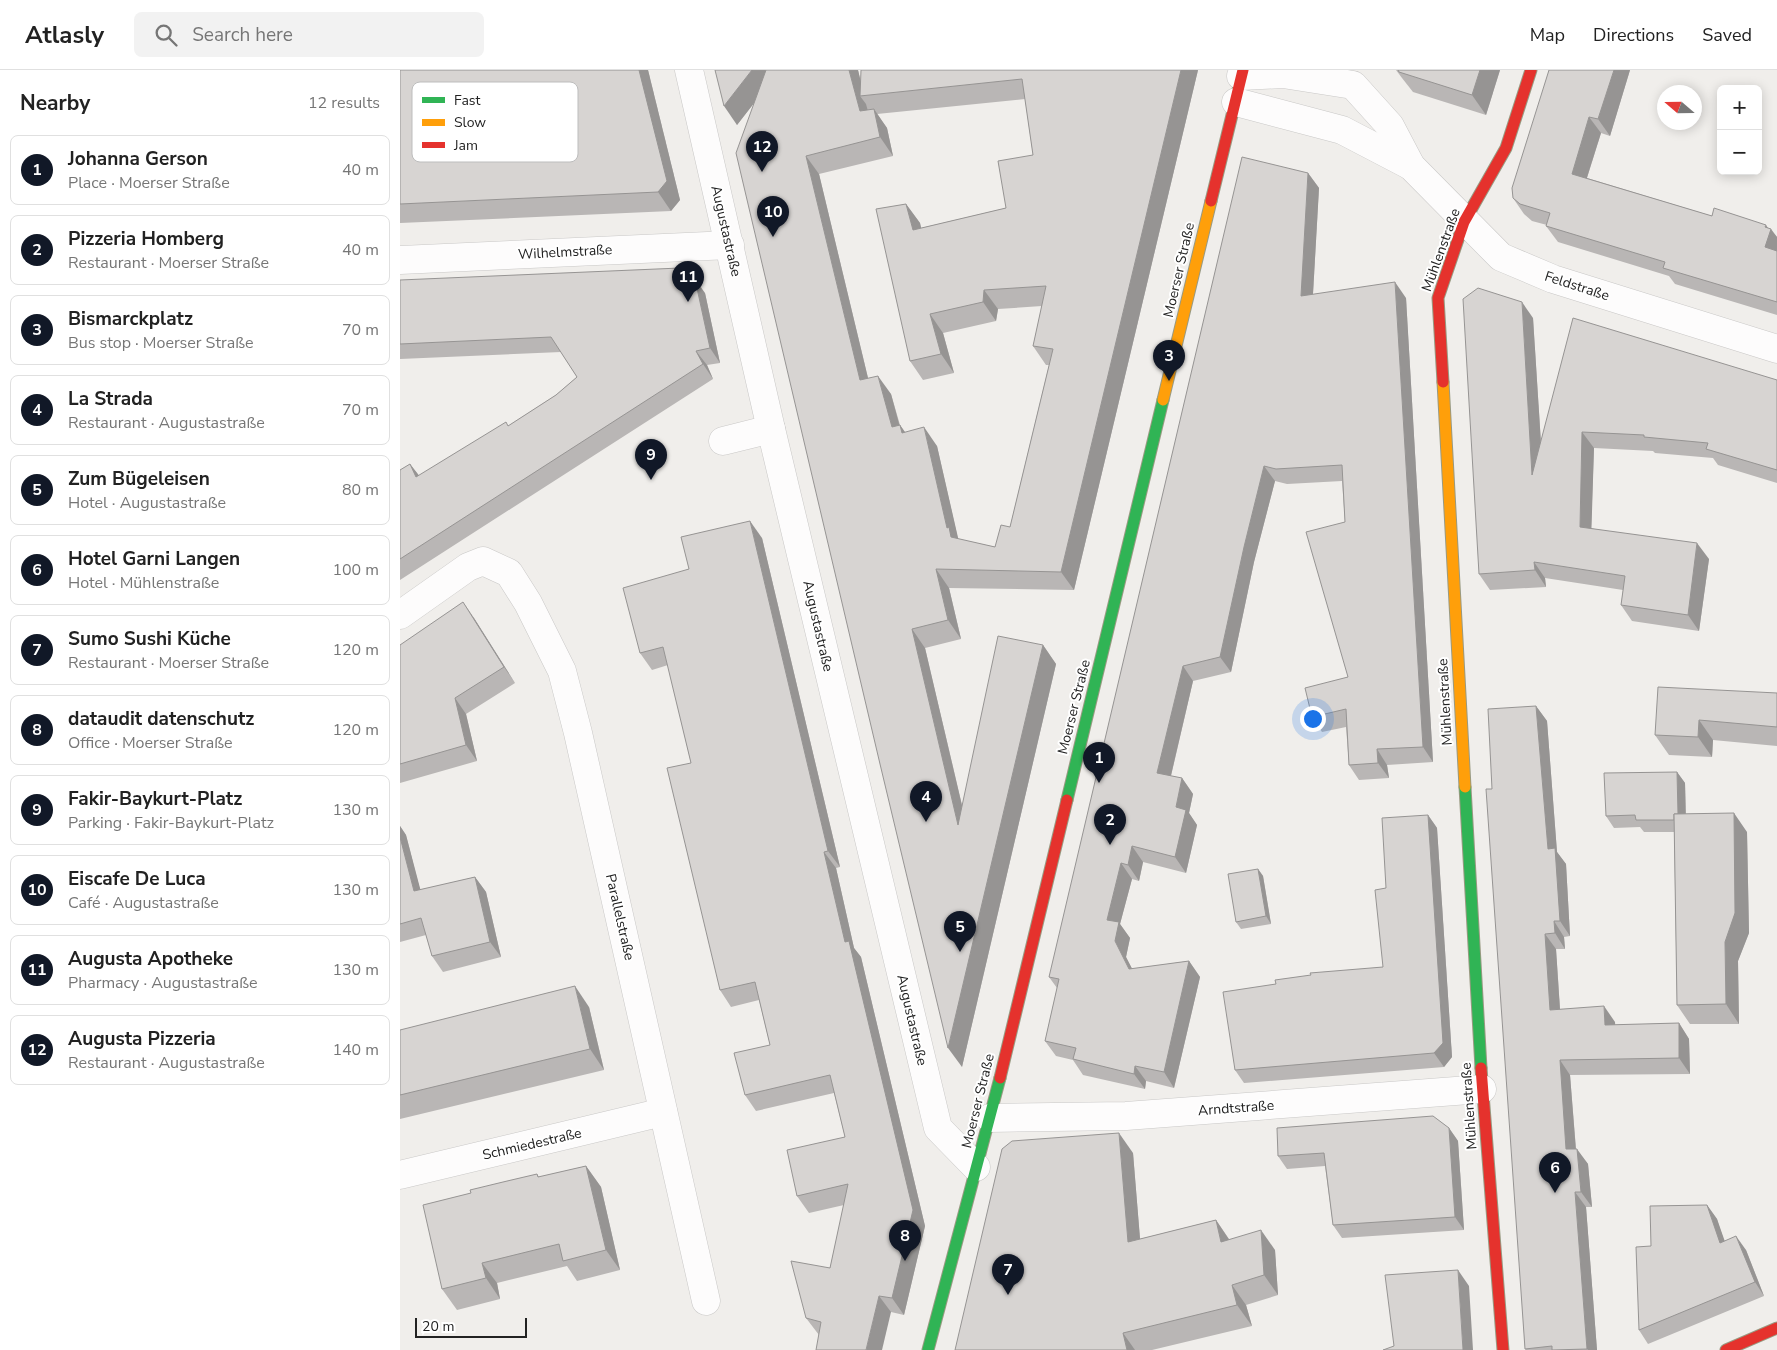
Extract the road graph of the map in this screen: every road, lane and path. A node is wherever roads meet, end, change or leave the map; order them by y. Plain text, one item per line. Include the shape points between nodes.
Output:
1 (689, 70) edge
2 (1531, 70) edge
3 (1242, 73) edge
4 (1347, 78) edge
5 (1236, 102) junction
6 (1411, 166) junction
7 (1464, 222) junction
8 (730, 245) junction
9 (400, 260) edge
10 (1777, 349) edge
11 (771, 429) junction
12 (723, 441) dead end
13 (400, 615) edge
14 (1482, 1089) junction
15 (664, 1112) junction
16 (990, 1118) junction
17 (976, 1167) junction
18 (400, 1175) edge
19 (706, 1301) dead end
20 (1777, 1328) edge
21 (928, 1350) edge
22 (1503, 1350) edge
23 (1726, 1350) edge

1 - 8 street, Augustastraße
2 - 7 street, Mühlenstraße via 1506,148
3 - 4 street, Feldstraße
3 - 5 street, Moerser Straße
4 - 6 street, Feldstraße via 1390,126
5 - 6 street, Feldstraße via 1342,130
5 - 16 street, Moerser Straße
6 - 7 street, Feldstraße
7 - 10 street, Feldstraße via 1501,258 1553,280
7 - 14 street, Mühlenstraße via 1438,298
8 - 9 street, Wilhelmstraße
8 - 11 street, Augustastraße
11 - 12 street
11 - 17 street, Augustastraße via 938,1128
13 - 15 street, Parallelstraße via 468,567 483,561 508,573 528,604 562,671
14 - 16 street, Arndtstraße via 1126,1116
14 - 22 street, Mühlenstraße
15 - 18 street, Schmiedestraße
15 - 19 street, Parallelstraße
16 - 17 street, Moerser Straße
17 - 21 street, Moerser Straße
20 - 23 street

